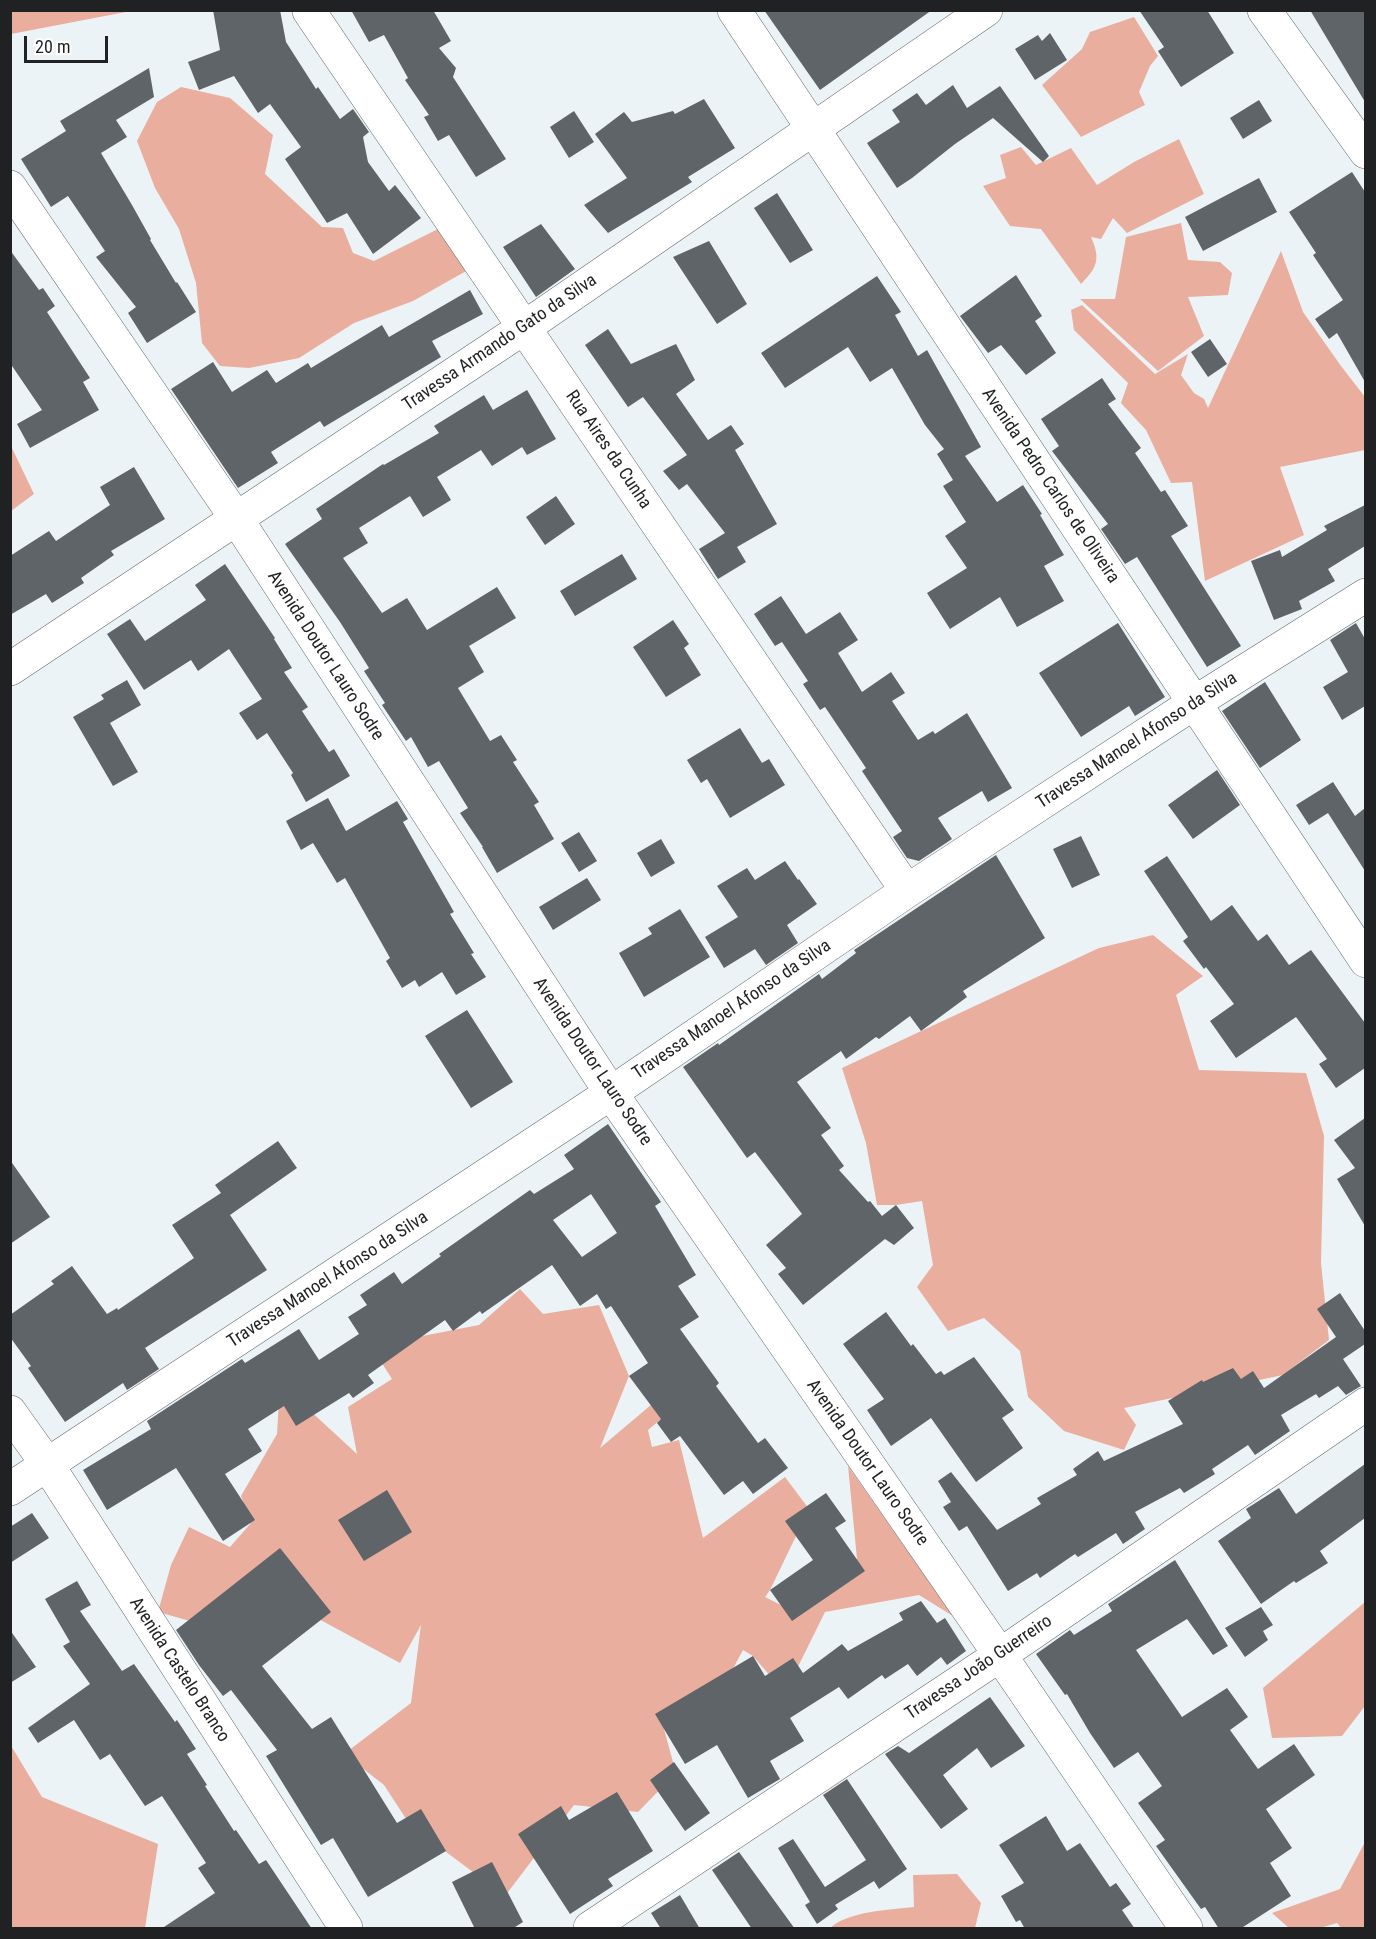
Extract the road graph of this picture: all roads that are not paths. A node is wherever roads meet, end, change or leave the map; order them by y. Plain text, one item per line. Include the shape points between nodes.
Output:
1 (309, 10) edge
2 (734, 10) edge
3 (986, 10) edge
4 (1264, 10) edge
5 (1356, 120) edge
6 (814, 129) junction
7 (1365, 152) edge
8 (10, 186) edge
9 (525, 327) junction
10 (236, 518) junction
11 (1365, 595) edge
12 (10, 669) edge
13 (1194, 703) junction
14 (907, 891) junction
15 (1365, 962) edge
16 (611, 1093) junction
17 (1365, 1404) edge
18 (10, 1412) edge
19 (47, 1464) junction
20 (10, 1489) edge
21 (1000, 1655) junction
22 (346, 1929) edge
23 (590, 1929) edge
24 (1186, 1929) edge

1 - 9 street, Rua Aires da Cunha
2 - 6 street, Avenida Pedro Carlos de Oliveira
3 - 6 street, Travessa Armando Gato da Silva
4 - 5 street
5 - 7 street
6 - 9 street, Travessa Armando Gato da Silva
6 - 13 street, Avenida Pedro Carlos de Oliveira
8 - 10 street, Avenida Doutor Lauro Sodre
9 - 10 street, Travessa Armando Gato da Silva
9 - 14 street, Rua Aires da Cunha
10 - 12 street, Travessa Armando Gato da Silva
10 - 16 street, Avenida Doutor Lauro Sodre
11 - 13 street, Travessa Manoel Afonso da Silva
13 - 14 street, Travessa Manoel Afonso da Silva
13 - 15 street, Avenida Pedro Carlos de Oliveira
14 - 16 street, Travessa Manoel Afonso da Silva
16 - 19 street, Travessa Manoel Afonso da Silva
16 - 21 street, Avenida Doutor Lauro Sodre
17 - 21 street, Travessa João Guerreiro
18 - 19 street, Avenida Castelo Branco
19 - 20 street, Travessa Manoel Afonso da Silva
19 - 22 street, Avenida Castelo Branco
21 - 23 street, Travessa João Guerreiro
21 - 24 street, Avenida Doutor Lauro Sodre

